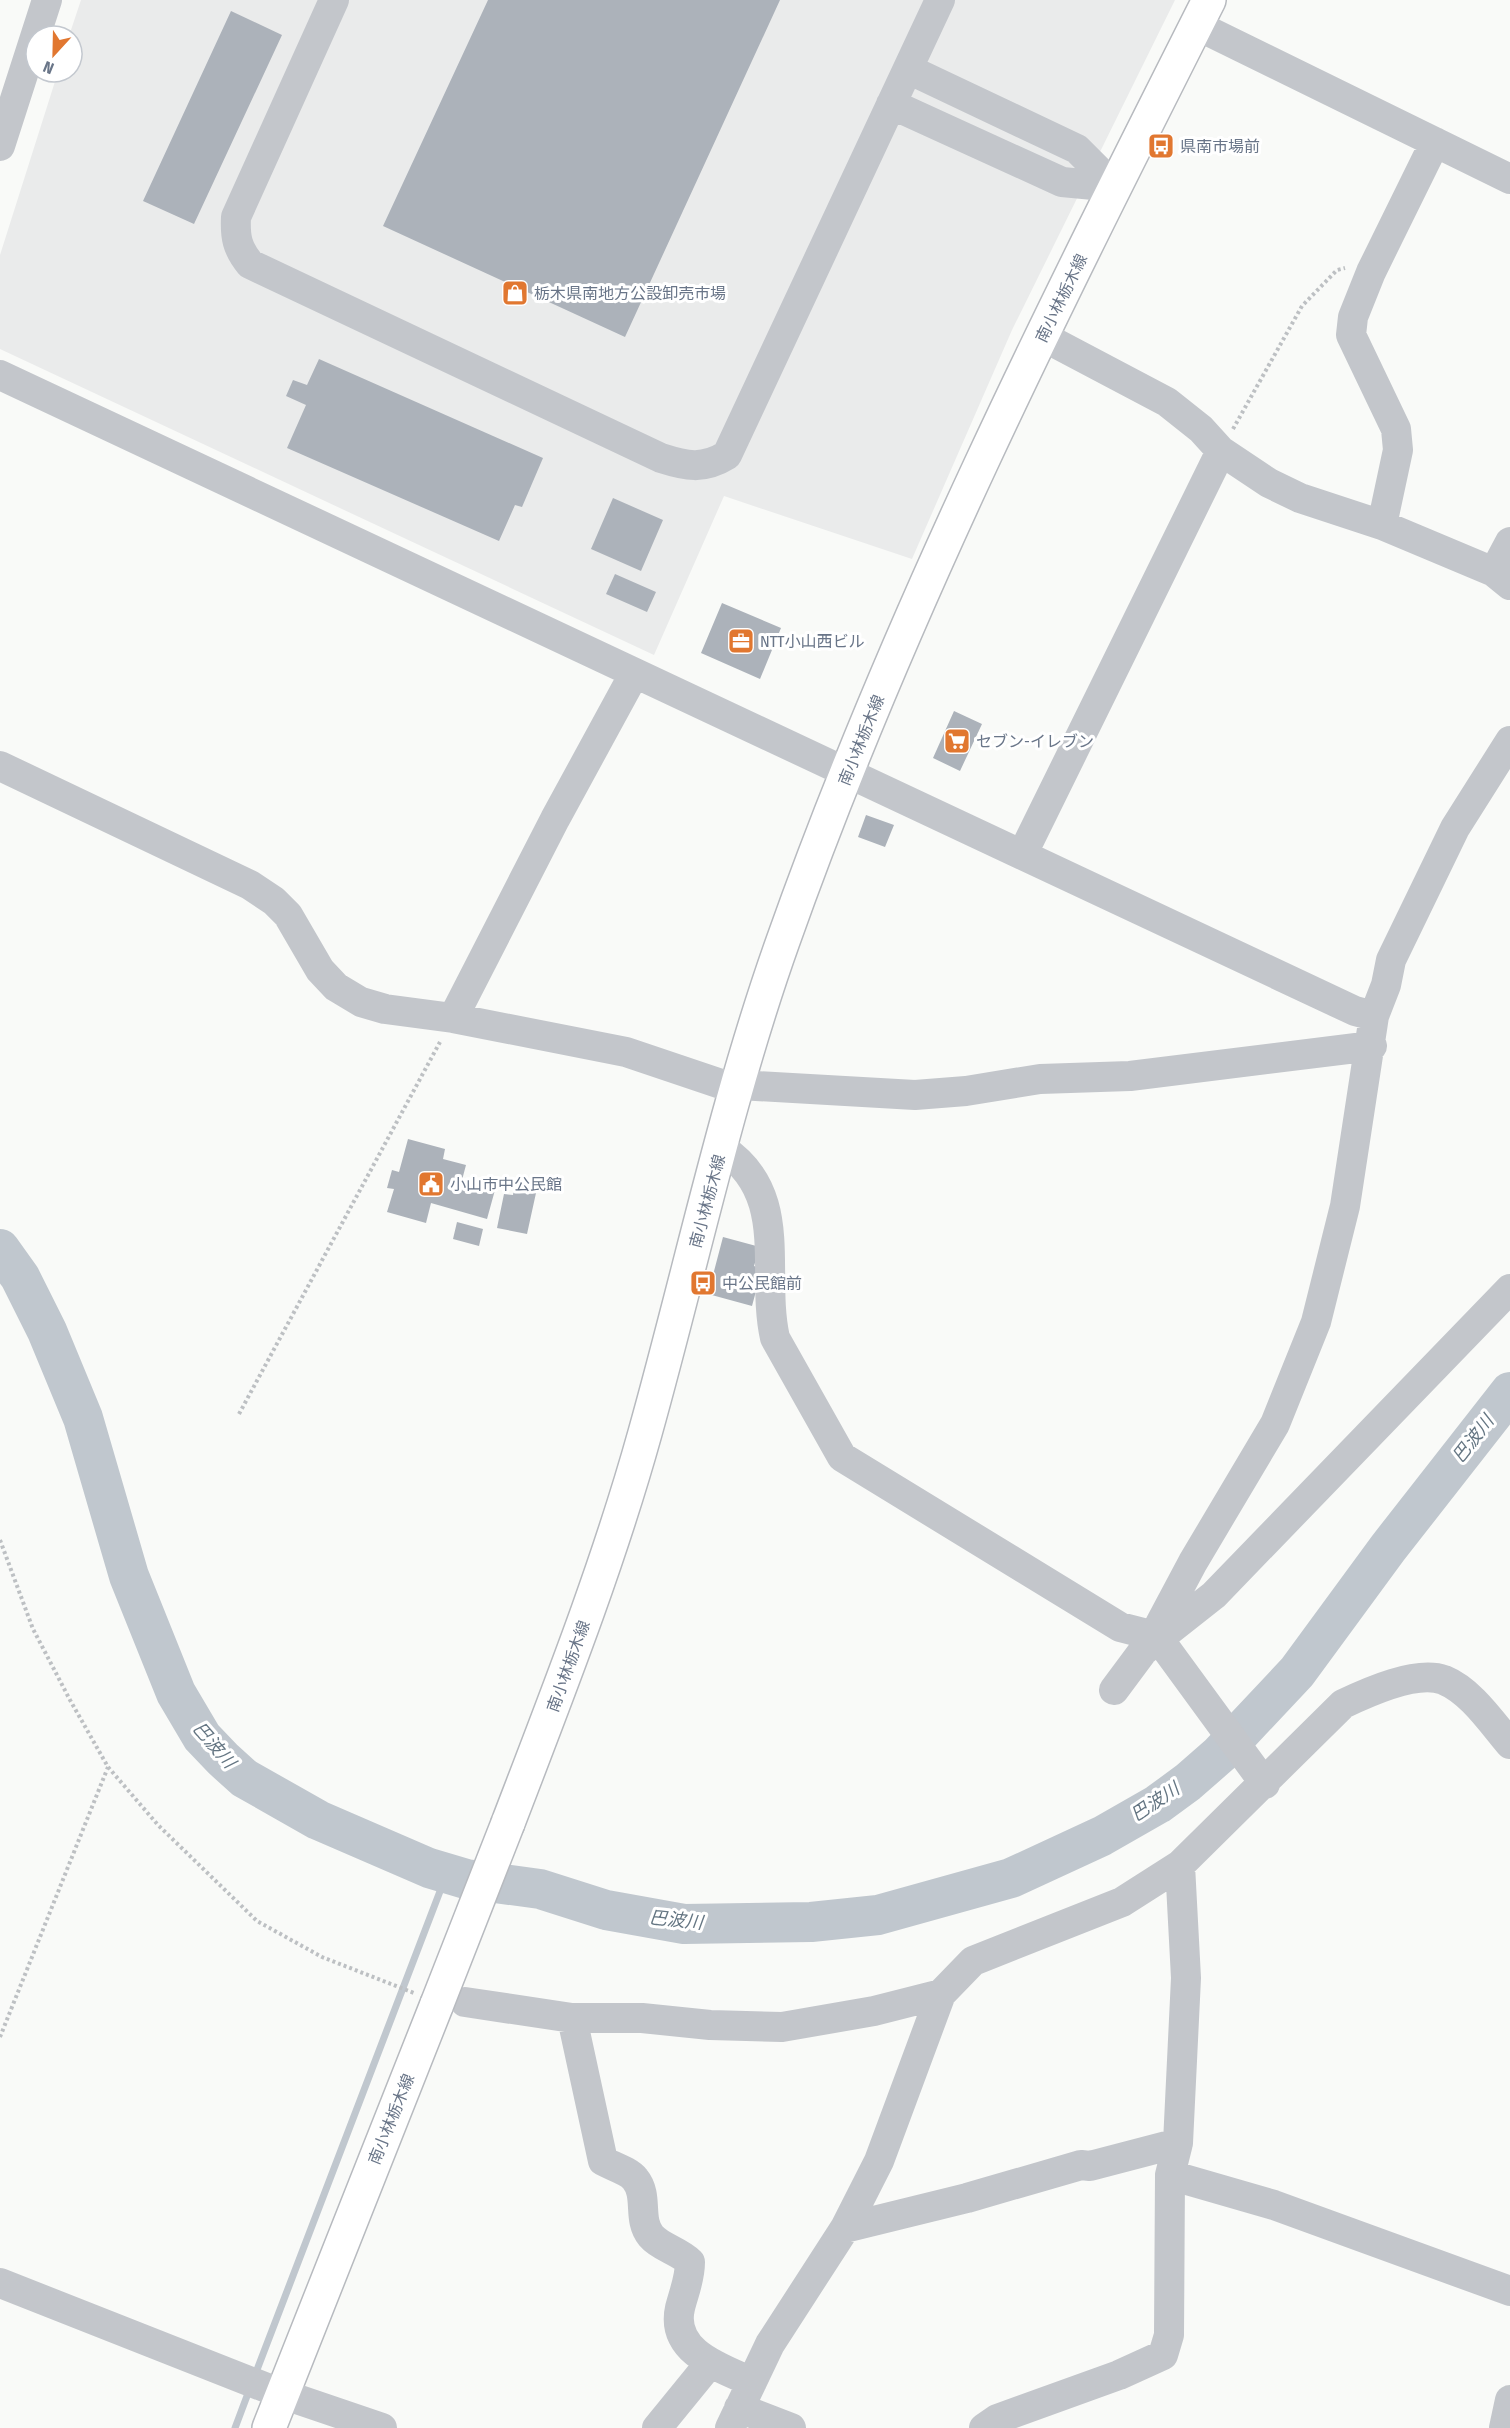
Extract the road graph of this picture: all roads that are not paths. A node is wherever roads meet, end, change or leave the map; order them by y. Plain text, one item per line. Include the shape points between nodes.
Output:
1 (47, 0) edge
2 (334, 0) edge
3 (940, 0) edge
4 (1203, 13) edge
5 (908, 69) junction
6 (891, 104) junction
7 (1435, 142) junction
8 (0, 146) edge
9 (1510, 178) edge
10 (1115, 188) junction
11 (1042, 336) junction
12 (0, 375) edge
13 (1221, 451) junction
14 (1382, 525) junction
15 (1510, 542) edge
16 (1502, 579) edge
17 (634, 674) junction
18 (1510, 741) edge
19 (0, 766) edge
20 (847, 774) junction
21 (1023, 853) junction
22 (1374, 1016) junction
23 (453, 1018) junction
24 (1372, 1046) junction
25 (737, 1085) junction
26 (721, 1148) junction
27 (1510, 1288) edge
28 (1163, 1643) junction
29 (1114, 1690) dead end
30 (1510, 1744) edge
31 (1261, 1779) junction
32 (1180, 1866) junction
33 (941, 1994) junction
34 (440, 2000) junction
35 (572, 2018) junction
36 (1178, 2143) junction
37 (1170, 2175) junction
38 (845, 2228) junction
39 (0, 2283) edge
40 (1510, 2292) edge
41 (710, 2363) junction
42 (282, 2394) junction
43 (1510, 2400) edge
44 (740, 2406) edge
45 (269, 2428) edge
46 (382, 2428) edge
47 (657, 2428) edge
48 (791, 2428) edge
49 (984, 2428) edge
50 (1504, 2428) edge

1 - 8 street
2 - 6 street via 236,217 235,235 244,257 250,264 679,464 699,467 727,455
3 - 5 street
4 - 7 street
4 - 10 main road, 南小林栃木線
5 - 6 street
5 - 10 street via 1077,149
6 - 10 street via 1062,182
7 - 9 street
7 - 14 street via 1353,317 1351,335 1396,429 1398,450
10 - 11 main road, 南小林栃木線
11 - 13 street via 1167,402
11 - 20 main road, 南小林栃木線 via 918,605
12 - 17 street
13 - 14 street via 1282,490
13 - 21 street
14 - 16 street
15 - 16 street
17 - 20 street
17 - 23 street
18 - 22 street via 1455,828 1391,960
19 - 23 street via 274,900 288,915 320,970 336,987 361,1002 385,1010
20 - 21 street
20 - 25 main road, 南小林栃木線 via 781,946
21 - 22 street via 1355,1011
22 - 24 street
23 - 25 street via 626,1052 707,1081
24 - 25 street via 1130,1076 1040,1079 915,1095
24 - 28 street via 1345,1206 1316,1322 1275,1424 1192,1562 1160,1624
25 - 26 main road, 南小林栃木線
26 - 28 street via 746,1169 768,1218 771,1321 775,1338 842,1457 1120,1627
26 - 34 main road, 南小林栃木線, bridge via 618,1520 567,1671
27 - 28 street
28 - 29 street via 1143,1651
28 - 31 street
30 - 31 street via 1465,1694 1443,1680 1418,1677 1343,1704
31 - 32 street
32 - 33 street via 1122,1902 973,1961
32 - 36 street via 1186,1978
33 - 35 street via 874,2011 782,2027
33 - 38 street via 879,2161
34 - 35 street
34 - 42 main road, 南小林栃木線
35 - 41 street via 603,2161 634,2178 642,2192 643,2223 652,2238 690,2262 690,2276 679,2311 682,2336 689,2347
36 - 37 street
36 - 38 street
37 - 40 street via 1274,2205
37 - 49 street via 1169,2335 1163,2355 997,2419
38 - 44 street via 770,2344
39 - 42 street
41 - 44 street
41 - 47 street
42 - 45 main road, 南小林栃木線
42 - 46 street
43 - 50 street
44 - 48 street

